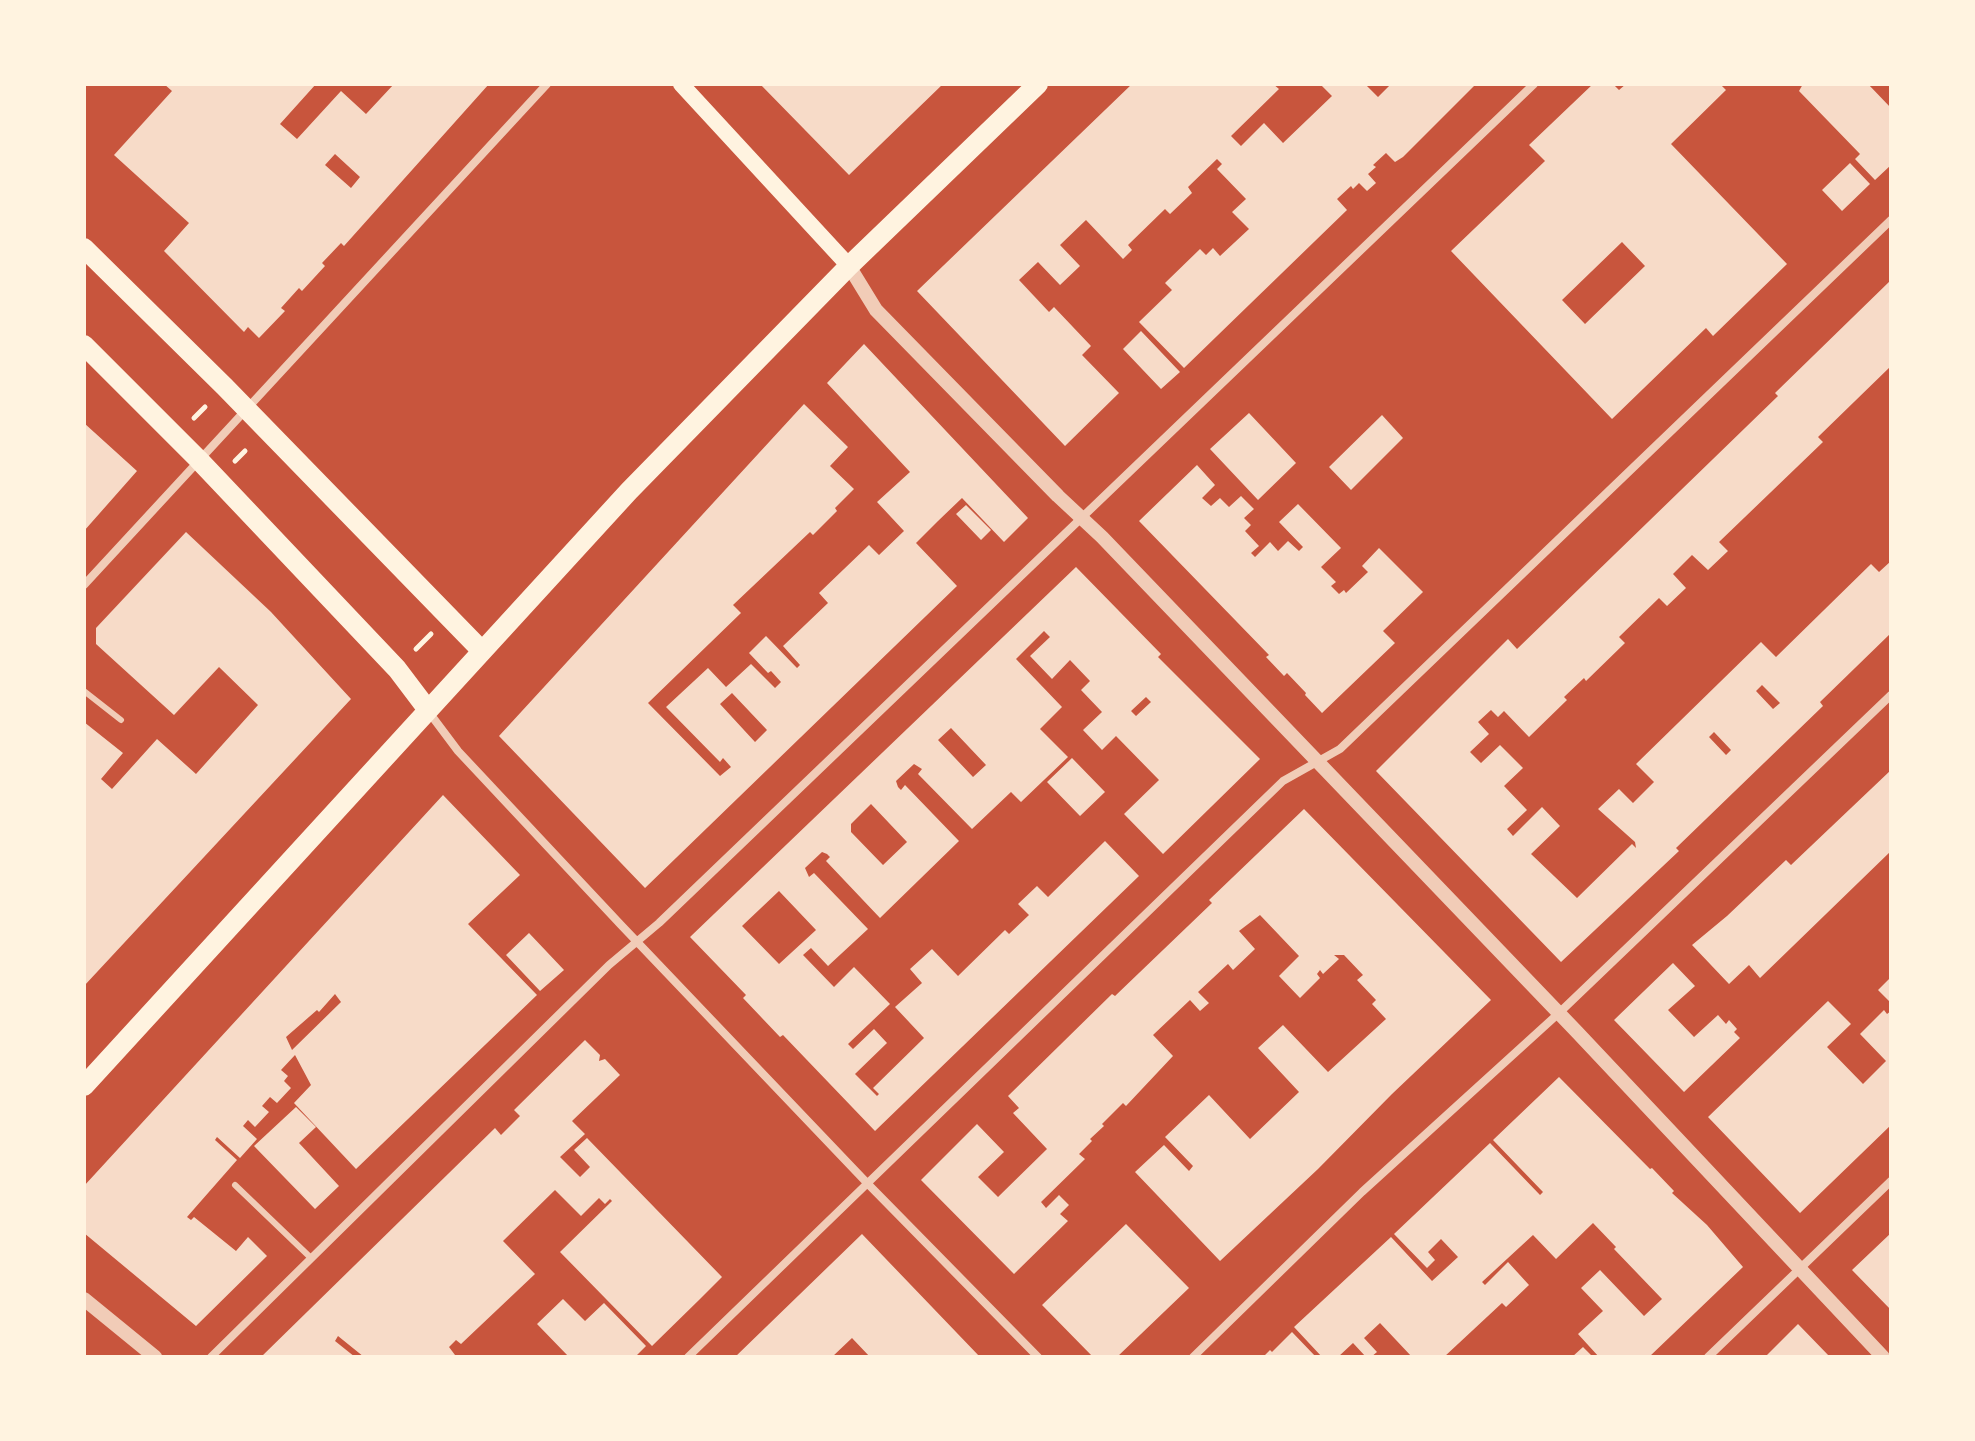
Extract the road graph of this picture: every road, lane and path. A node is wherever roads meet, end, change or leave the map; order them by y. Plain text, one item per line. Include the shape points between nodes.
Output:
1 (547, 84) edge
2 (681, 84) edge
3 (1038, 84) edge
4 (1534, 84) edge
5 (1891, 220) edge
6 (84, 248) edge
7 (849, 266) junction
8 (84, 345) edge
9 (205, 407) dead end
10 (245, 408) junction
11 (194, 418) dead end
12 (245, 451) dead end
13 (198, 459) junction
14 (235, 461) dead end
15 (1082, 518) junction
16 (84, 585) edge
17 (431, 634) dead end
18 (416, 649) dead end
19 (482, 651) junction
20 (84, 691) edge
21 (1891, 695) edge
22 (428, 710) junction
23 (121, 720) dead end
24 (1316, 762) junction
25 (636, 941) junction
26 (1559, 1013) junction
27 (84, 1086) edge
28 (1891, 1181) edge
29 (868, 1184) junction
30 (235, 1185) dead end
31 (311, 1258) junction
32 (1799, 1269) junction
33 (84, 1299) edge
34 (155, 1357) edge
35 (211, 1357) edge
36 (688, 1357) edge
37 (1038, 1357) edge
38 (1193, 1357) edge
39 (1708, 1357) edge
40 (1883, 1357) edge

1 - 10 street
2 - 7 main road
3 - 7 main road
4 - 15 street
5 - 24 street via 1340,749
6 - 10 main road
7 - 15 street via 876,310
7 - 19 main road
8 - 13 main road
9 - 11 path
10 - 13 street
10 - 19 main road
12 - 14 path
13 - 16 street
13 - 22 main road via 397,669
15 - 24 street
15 - 25 street
17 - 18 path
19 - 22 main road
20 - 23 lane
21 - 26 street
22 - 25 street via 458,751
22 - 27 main road
24 - 26 street
24 - 29 street via 1283,781
25 - 29 street
25 - 31 street
26 - 32 street
26 - 38 street via 1362,1192
28 - 32 street
29 - 36 street
29 - 37 street
30 - 31 lane
31 - 35 street
32 - 39 street
32 - 40 street
33 - 34 street

